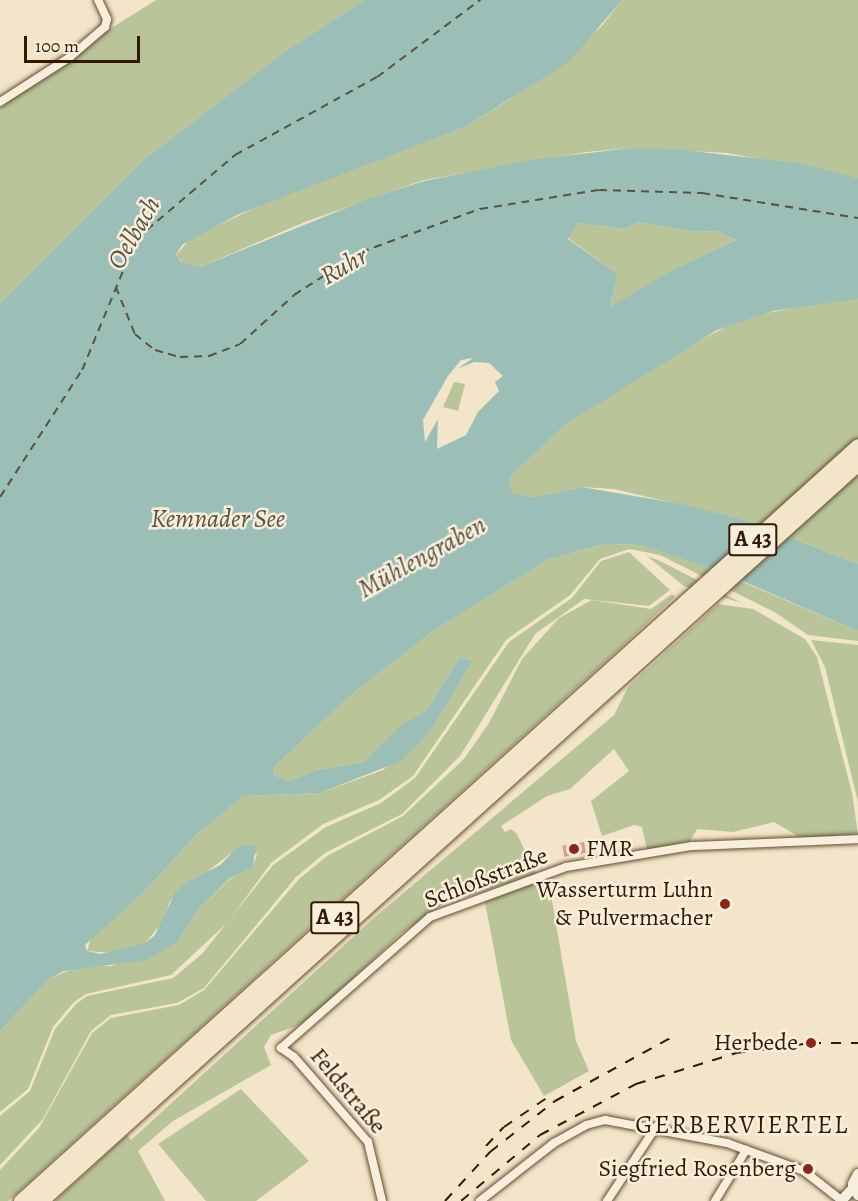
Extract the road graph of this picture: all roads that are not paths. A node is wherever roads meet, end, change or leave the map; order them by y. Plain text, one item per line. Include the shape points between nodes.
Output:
1 (98, 0) edge
2 (0, 102) edge
3 (858, 446) edge
4 (858, 464) edge
5 (655, 638) junction
6 (858, 839) edge
7 (281, 1048) joint
8 (656, 1127) junction
9 (746, 1150) junction
10 (858, 1174) edge
11 (856, 1194) edge
12 (21, 1201) edge
13 (40, 1201) edge
14 (382, 1201) edge
15 (480, 1201) edge
16 (607, 1201) edge
17 (715, 1201) edge
18 (841, 1201) edge
19 (851, 1201) edge

1 - 2 street via 108,19 105,27 70,57
3 - 5 highway, A 43
4 - 5 highway, A 43
5 - 12 highway, A 43
5 - 13 highway, A 43
6 - 7 street, Schloßstraße via 692,846 551,872 430,917
7 - 14 street, Feldstraße via 294,1057 368,1142
8 - 9 street
8 - 15 street via 605,1120 586,1125 533,1157
8 - 16 street
9 - 17 street
9 - 18 street via 821,1181
10 - 11 main road
11 - 18 main road
11 - 19 main road

